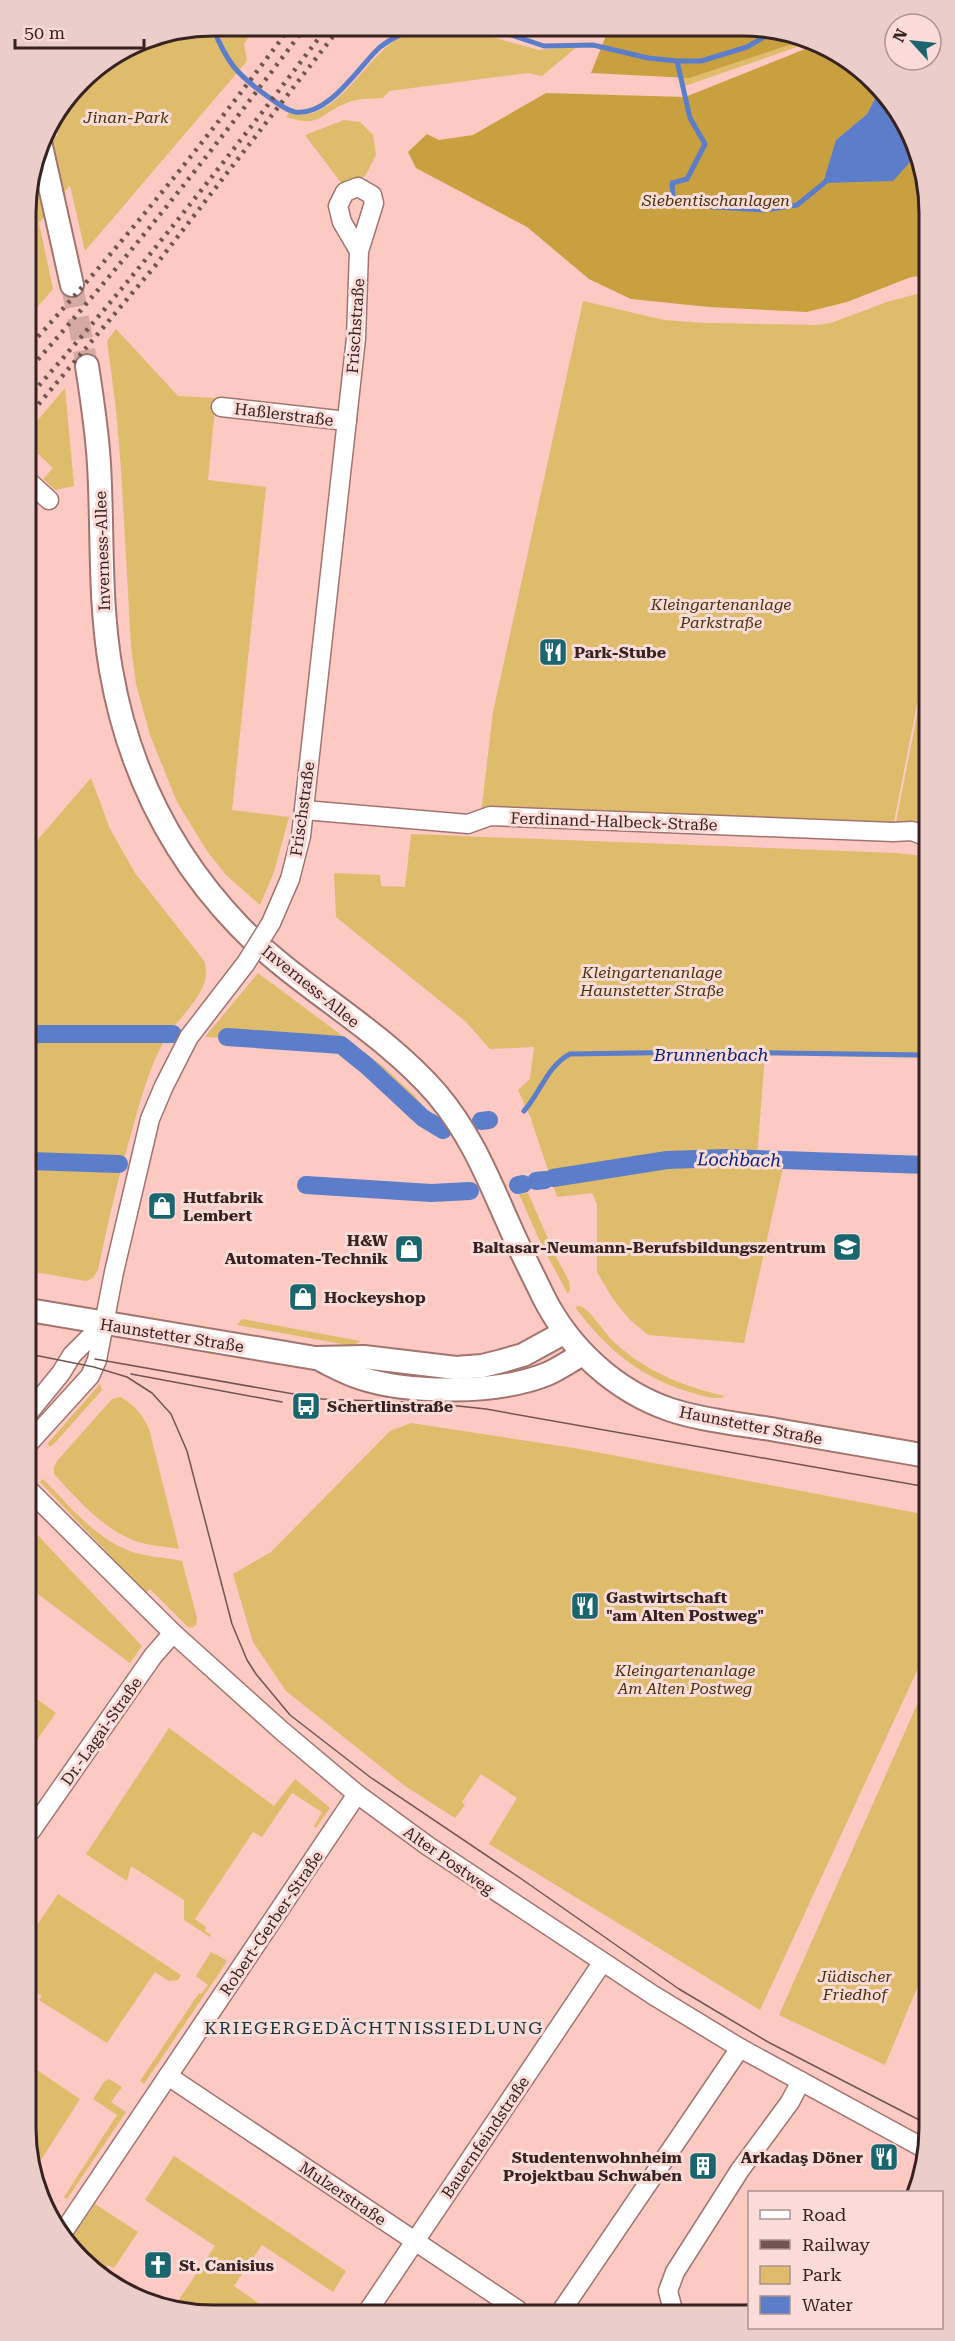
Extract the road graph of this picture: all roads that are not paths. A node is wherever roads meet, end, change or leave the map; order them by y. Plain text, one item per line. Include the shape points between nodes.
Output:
1 (44, 159) edge
2 (43, 165) edge
3 (50, 181) junction
4 (359, 251) dead end
5 (72, 285) tunnel mouth
6 (87, 366) tunnel mouth
7 (221, 407) dead end
8 (347, 421) junction
9 (36, 488) edge
10 (49, 500) dead end
11 (304, 810) junction
12 (919, 834) edge
13 (36, 1311) edge
14 (103, 1324) junction
15 (565, 1332) junction
16 (583, 1354) junction
17 (315, 1358) junction
18 (36, 1404) edge
19 (36, 1435) edge
20 (919, 1455) edge
21 (36, 1497) edge
22 (173, 1633) junction
23 (357, 1794) junction
24 (36, 1823) edge
25 (602, 1963) junction
26 (740, 2048) junction
27 (168, 2076) junction
28 (801, 2081) junction
29 (918, 2145) edge
30 (67, 2228) edge
31 (415, 2241) junction
32 (372, 2305) edge
33 (511, 2305) edge
34 (565, 2305) edge
35 (672, 2305) edge

1 - 3 main road
2 - 3 main road
3 - 5 main road
4 - 8 street, Frischstraße via 356,338
6 - 15 main road, Inverness-Allee via 99,462 101,572 111,670 124,731 162,823 199,880 241,928 286,970 394,1051 435,1092 465,1131 546,1301
7 - 8 street, Haßlerstraße
8 - 11 street, Frischstraße
9 - 10 street
11 - 12 street, Ferdinand-Halbeck-Straße via 468,824 490,816
11 - 14 street, Frischstraße, bridge via 290,879 270,923 246,963 189,1037 150,1119
13 - 14 main road, Haunstetter Straße
14 - 17 main road, Haunstetter Straße
14 - 18 street via 72,1354
14 - 19 street via 90,1376
15 - 16 main road, Inverness-Allee
15 - 17 main road, Haunstetter Straße via 523,1354 482,1366 456,1368 364,1357
16 - 17 main road, Haunstetter Straße via 527,1380 450,1389 401,1386 361,1378
16 - 20 main road, Haunstetter Straße via 621,1385 671,1410
21 - 22 street, Alter Postweg
22 - 23 street, Alter Postweg
22 - 24 street, Dr.-Lagai-Straße
23 - 25 street, Alter Postweg
23 - 27 street, Robert-Gerber-Straße
25 - 26 street, Alter Postweg
25 - 31 street, Bauernfeindstraße
26 - 28 street, Alter Postweg
26 - 34 street
27 - 30 street, Robert-Gerber-Straße
27 - 31 street, Mulzerstraße
28 - 29 street, Alter Postweg
28 - 35 street via 679,2264 668,2291
31 - 32 street, Bauernfeindstraße
31 - 33 street, Mulzerstraße

